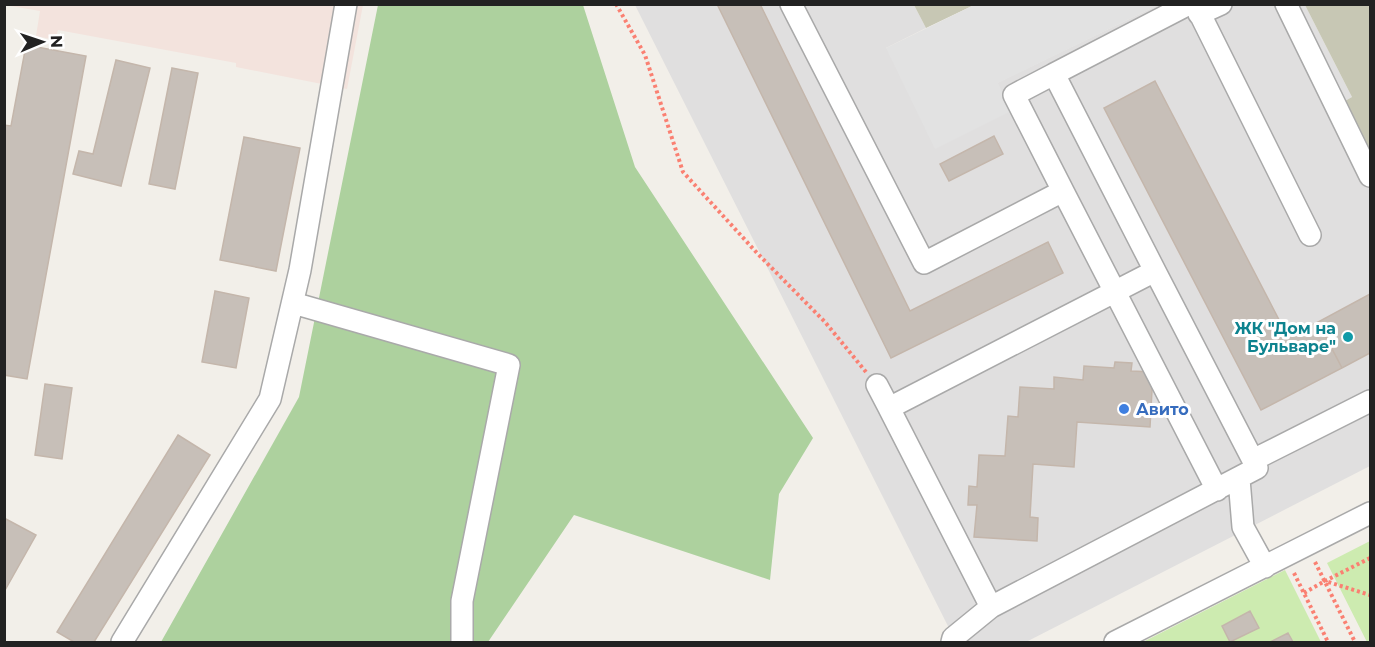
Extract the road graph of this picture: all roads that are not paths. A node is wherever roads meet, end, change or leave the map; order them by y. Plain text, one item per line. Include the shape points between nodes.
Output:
1 (346, 4) edge
2 (791, 4) edge
3 (1221, 4) edge
4 (1286, 4) edge
5 (1194, 8) edge
6 (1054, 74) junction
7 (1371, 176) edge
8 (1064, 191) junction
9 (1310, 235) dead end
10 (1155, 271) junction
11 (1115, 292) junction
12 (293, 303) junction
13 (877, 385) road end
14 (1371, 401) edge
15 (889, 408) junction
16 (1253, 460) junction
17 (1239, 479) junction
18 (1217, 490) junction
19 (1371, 513) edge
20 (1265, 567) junction
21 (991, 607) junction
22 (122, 642) edge
23 (462, 642) edge
24 (952, 642) edge
25 (1114, 642) edge

1 - 12 street
2 - 8 street via 924,263
3 - 5 street
4 - 7 street
5 - 6 street
5 - 9 street
6 - 8 street via 1014,95
6 - 10 street
8 - 11 street
10 - 11 street
10 - 16 street
11 - 15 street
11 - 18 street
12 - 22 street via 270,399
12 - 23 street via 509,365 462,601
13 - 15 street
14 - 16 street
15 - 21 street
16 - 17 street via 1257,468
17 - 18 street
17 - 20 street via 1243,527
18 - 21 street
19 - 20 street
20 - 25 street
21 - 24 street

